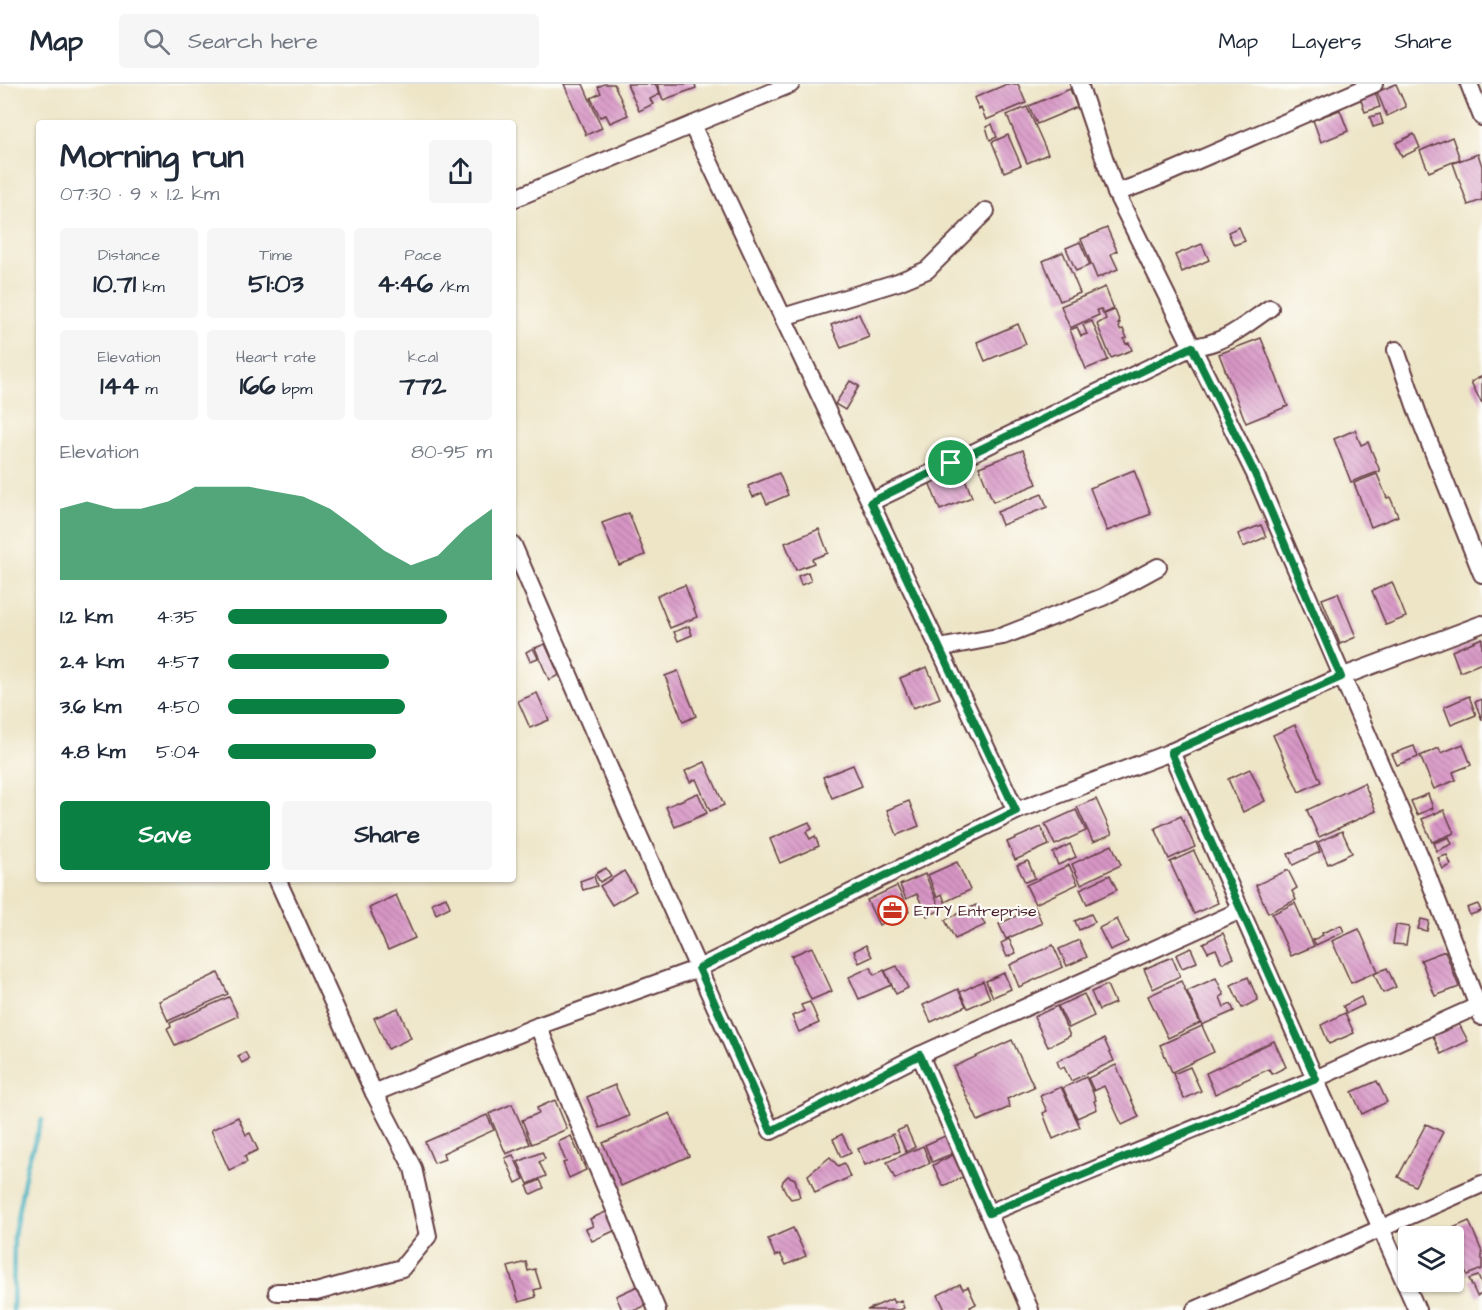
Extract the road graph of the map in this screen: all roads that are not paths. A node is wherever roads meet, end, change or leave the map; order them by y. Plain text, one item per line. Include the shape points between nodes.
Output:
1 (791, 84) edge
2 (1079, 84) edge
3 (1374, 84) edge
4 (1469, 84) edge
5 (1482, 117) edge
6 (692, 125) junction
7 (1116, 193) junction
8 (516, 198) edge
9 (986, 211) dead end
10 (1270, 308) dead end
11 (783, 317) junction
12 (1192, 347) junction
13 (1396, 350) dead end
14 (871, 502) junction
15 (516, 552) edge
16 (1158, 567) dead end
17 (1482, 574) edge
18 (1482, 624) edge
19 (939, 648) junction
20 (1341, 677) junction
21 (1171, 752) junction
22 (1016, 811) junction
23 (278, 882) edge
24 (1241, 910) junction
25 (699, 968) junction
26 (1480, 1009) edge
27 (538, 1026) junction
28 (920, 1055) junction
29 (1316, 1079) junction
30 (374, 1093) junction
31 (1482, 1184) edge
32 (989, 1213) junction
33 (1381, 1228) junction
34 (277, 1292) dead end
35 (657, 1310) edge
36 (1030, 1310) edge
37 (1195, 1310) edge
38 (1417, 1310) edge

1 - 6 street
2 - 7 street
3 - 7 street
4 - 5 street
6 - 8 street
6 - 11 street
7 - 12 street
9 - 11 street via 927,270
10 - 12 street via 1223,340
11 - 14 street
12 - 14 street
12 - 20 street via 1255,474
13 - 17 street
14 - 19 street
15 - 25 street
16 - 19 street via 1102,597 1003,636
18 - 20 street
19 - 22 street
20 - 21 street
20 - 26 street via 1422,861
21 - 22 street
21 - 24 street
22 - 25 street
23 - 30 street
24 - 28 street
24 - 29 street
25 - 27 street
25 - 28 street via 771,1131
26 - 29 street
27 - 30 street
27 - 35 street
28 - 32 street
29 - 32 street
29 - 33 street
30 - 34 street via 413,1168 428,1236 402,1268 316,1292
31 - 33 street
32 - 36 street
33 - 37 street
33 - 38 street

